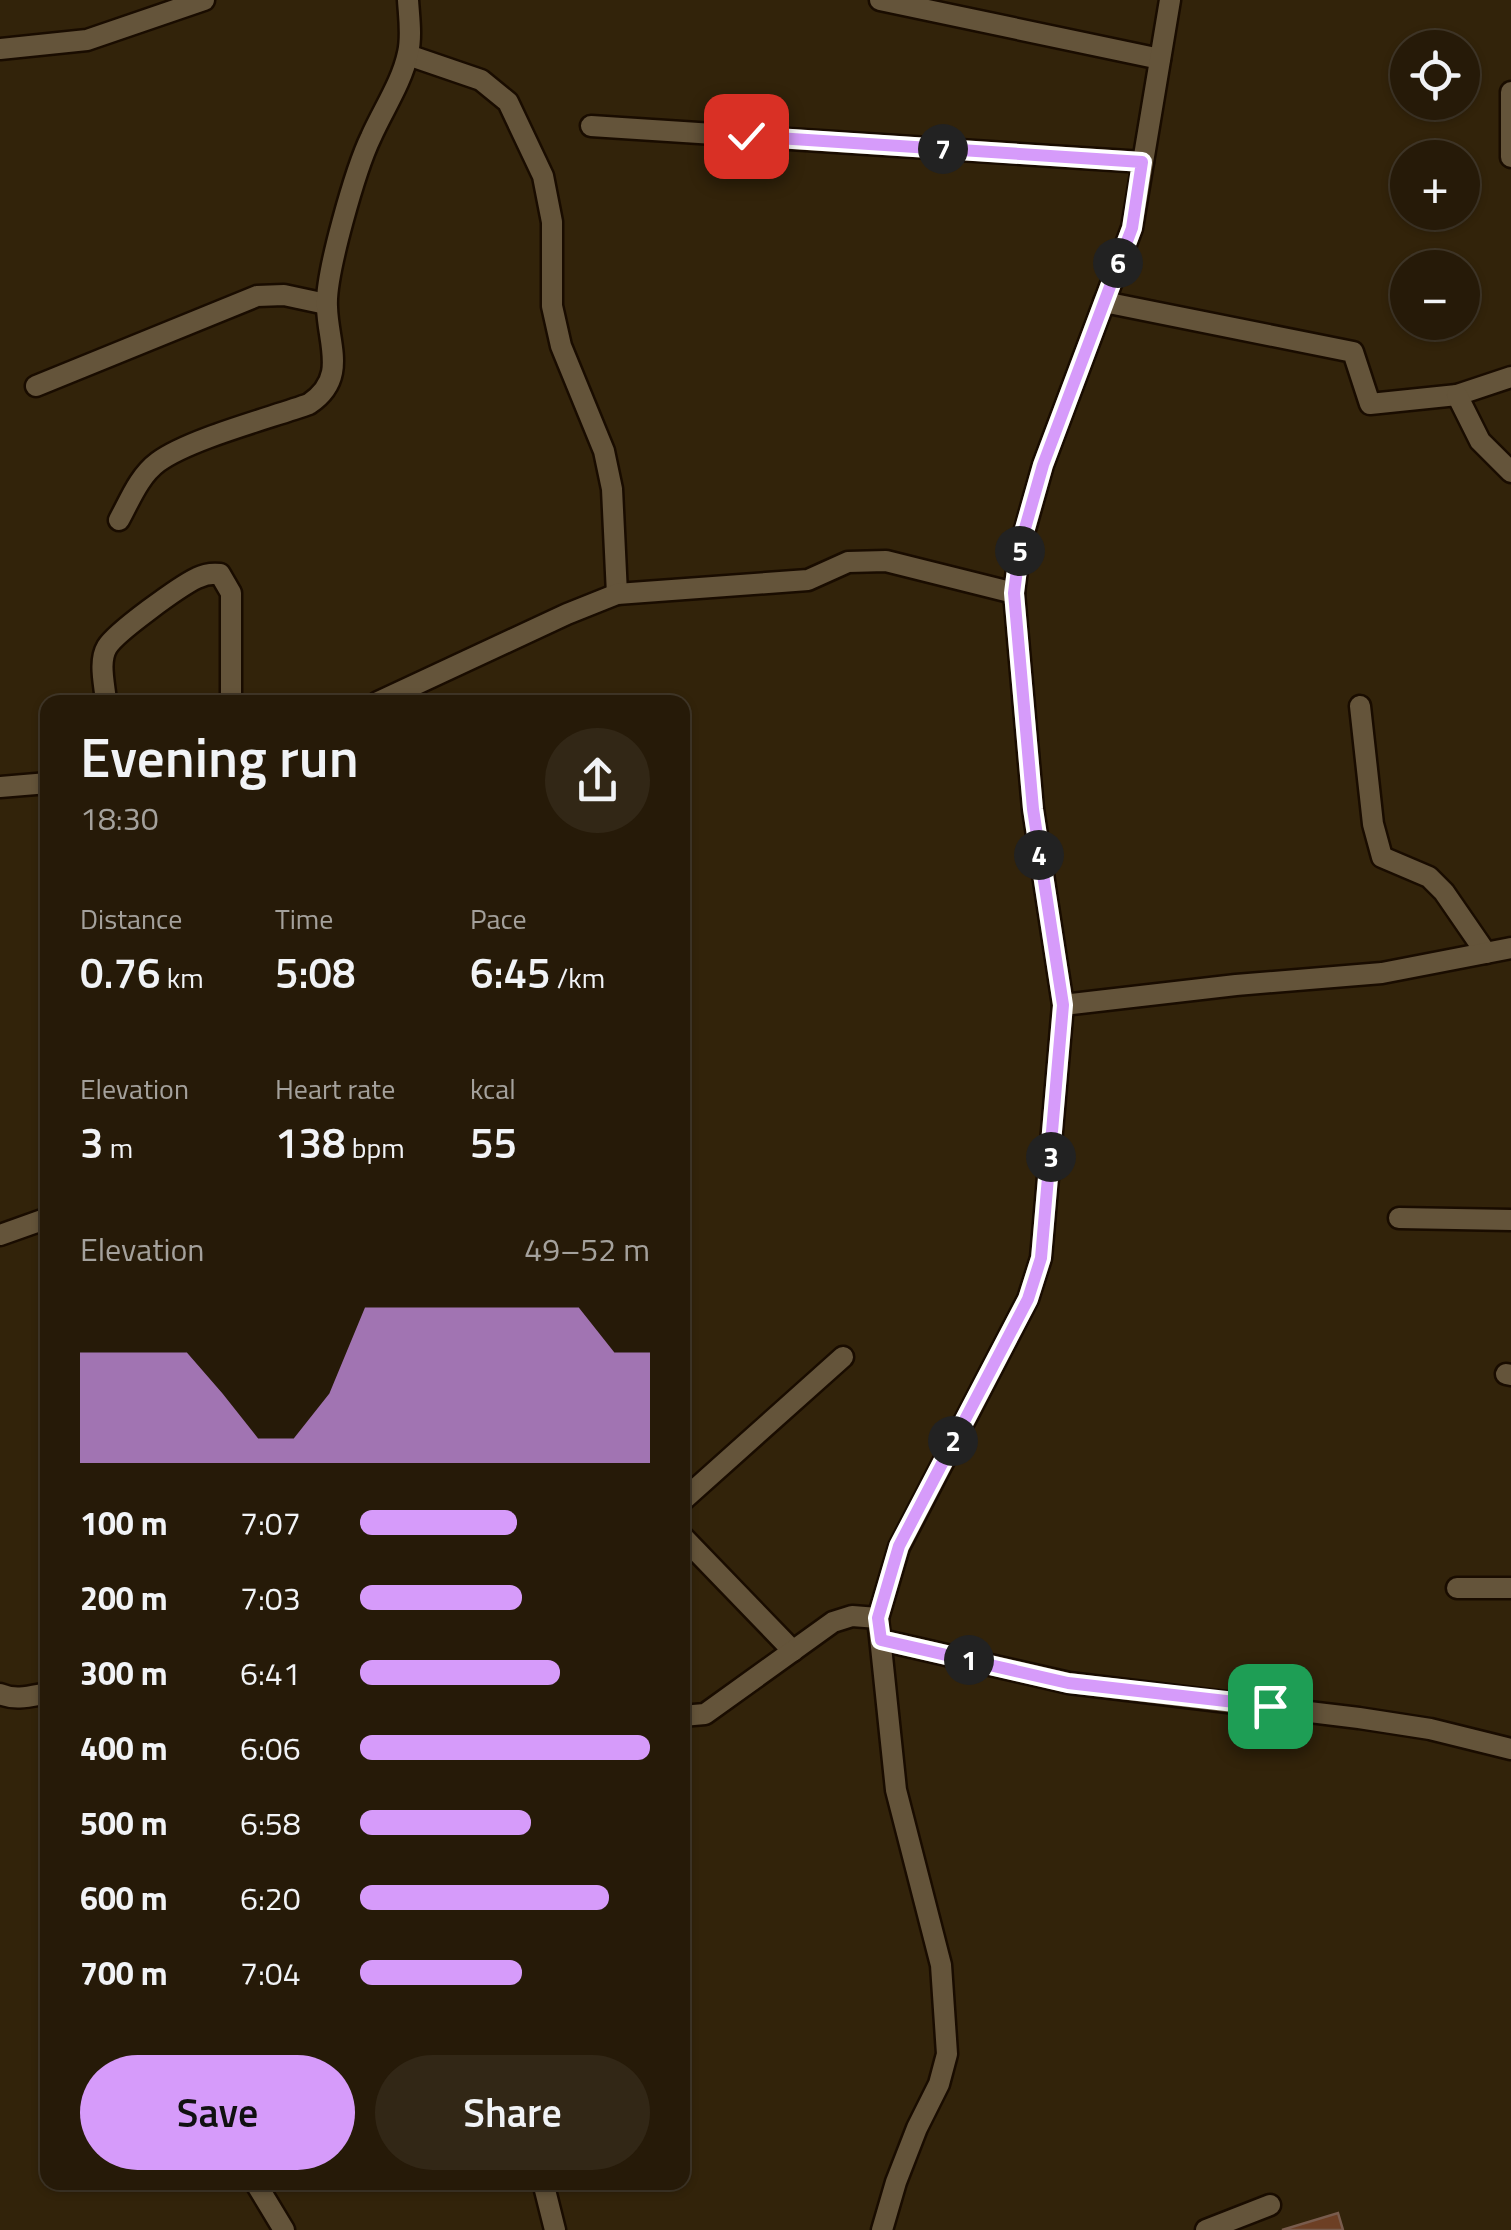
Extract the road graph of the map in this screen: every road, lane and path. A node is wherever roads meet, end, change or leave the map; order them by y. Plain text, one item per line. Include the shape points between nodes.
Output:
1 (204, 0) edge
2 (408, 0) edge
3 (880, 0) edge
4 (1170, 0) edge
5 (912, 3) edge
6 (0, 49) edge
7 (408, 55) junction
8 (1160, 59) junction
9 (1511, 92) edge
10 (591, 126) dead end
11 (1511, 157) edge
12 (1142, 162) junction
13 (1104, 302) junction
14 (326, 304) junction
15 (1511, 377) edge
16 (36, 386) dead end
17 (1456, 395) junction
18 (1511, 472) edge
19 (118, 520) dead end
20 (1014, 593) junction
21 (617, 594) junction
22 (106, 695) edge
23 (231, 695) edge
24 (393, 695) edge
25 (1360, 706) dead end
26 (40, 784) edge
27 (0, 787) edge
28 (1511, 948) edge
29 (1486, 953) junction
30 (1063, 1005) junction
31 (1399, 1218) dead end
32 (1511, 1220) edge
33 (40, 1221) edge
34 (0, 1236) edge
35 (843, 1357) dead end
36 (690, 1494) edge
37 (690, 1544) edge
38 (1456, 1588) dead end
39 (1511, 1588) edge
40 (878, 1618) junction
41 (881, 1640) junction
42 (792, 1650) junction
43 (0, 1694) edge
44 (40, 1694) edge
45 (690, 1715) edge
46 (1511, 1749) edge
47 (259, 2190) edge
48 (545, 2190) edge
49 (1270, 2206) dead end
50 (284, 2230) edge
51 (555, 2230) edge
52 (882, 2230) edge
53 (1206, 2230) edge

1 - 6 street via 87,40
2 - 7 street
3 - 5 street
4 - 8 street
5 - 8 street
7 - 14 street via 361,162
7 - 21 street via 480,80 508,102 543,176 552,222 552,306 561,346 604,451
8 - 12 street
9 - 11 street
10 - 12 street
12 - 13 street via 1132,228
13 - 17 street via 1353,352 1370,404
13 - 20 street via 1043,465
14 - 16 street via 257,296
14 - 19 street via 334,362 324,394 158,462
15 - 17 street
17 - 18 street via 1480,441
20 - 21 street via 868,560 808,580
20 - 30 street via 1033,809
21 - 24 street
22 - 23 street via 107,647 209,573 220,574 231,593
25 - 29 street via 1372,824 1382,857 1428,877
26 - 27 street
28 - 29 street
29 - 30 street via 1382,973
30 - 40 street via 1041,1258 1028,1299 899,1546
31 - 32 street
33 - 34 street
35 - 36 street
37 - 42 street
38 - 39 street
40 - 41 street
40 - 42 street via 833,1622
41 - 46 street via 1068,1683 1359,1718
41 - 52 street via 896,1790 941,1966 947,2054
42 - 45 street via 705,1714
43 - 44 street
47 - 50 street
48 - 51 street
49 - 53 street

